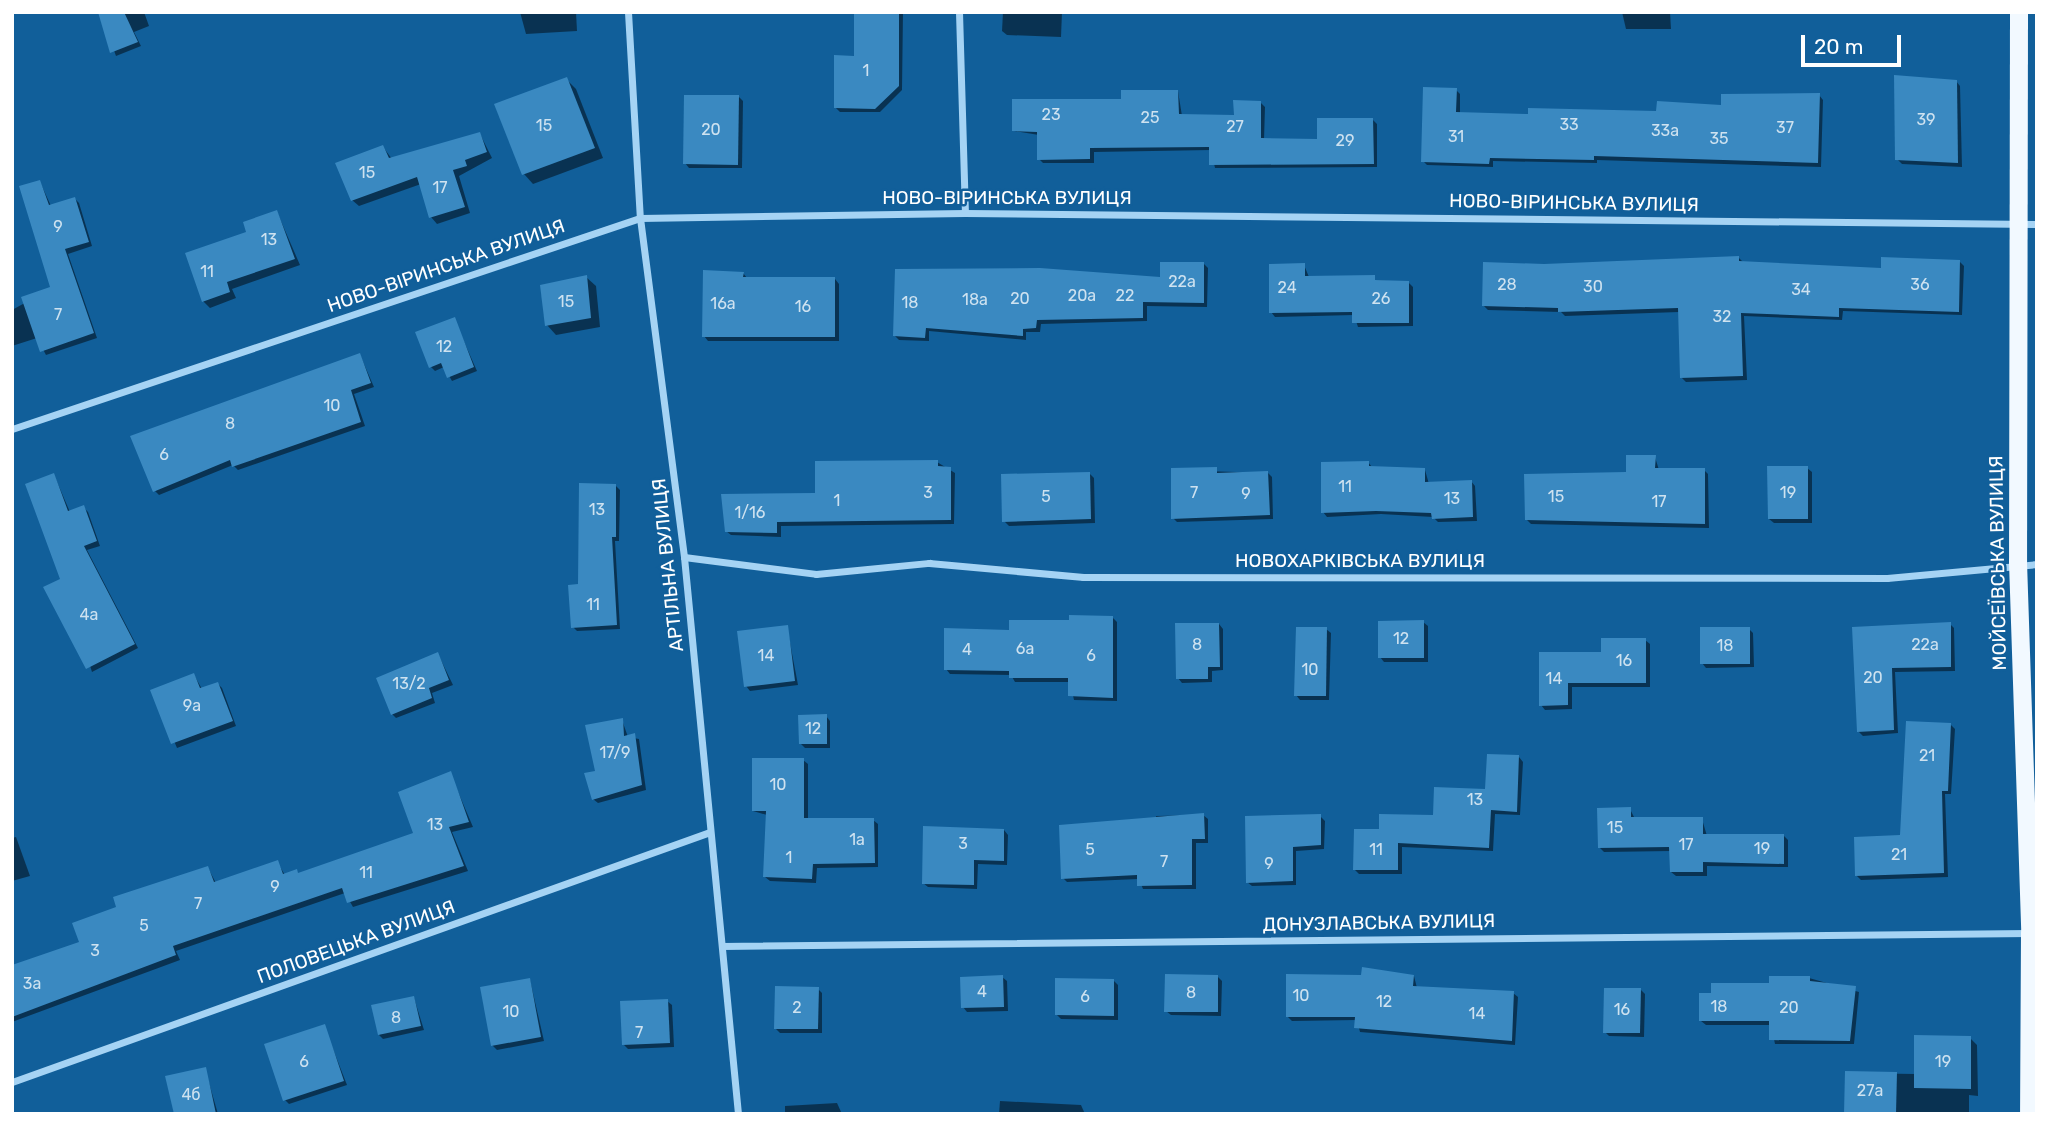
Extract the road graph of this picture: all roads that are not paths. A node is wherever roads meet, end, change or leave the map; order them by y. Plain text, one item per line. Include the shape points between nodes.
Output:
1 (628, 12) edge
2 (959, 12) edge
3 (2019, 12) edge
4 (965, 213) junction
5 (640, 218) junction
6 (2017, 224) junction
7 (2037, 224) edge
8 (12, 429) edge
9 (684, 557) junction
10 (2018, 562) junction
11 (2037, 564) edge
12 (710, 832) junction
13 (2033, 932) edge
14 (722, 946) junction
15 (12, 1082) edge
16 (738, 1114) edge
17 (2029, 1114) edge

1 - 5 street, АРТІЛЬНА ВУЛИЦЯ
2 - 4 street
3 - 6 main road, МОЙСЕЇВСЬКА ВУЛИЦЯ
4 - 5 street, НОВО-ВІРИНСЬКА ВУЛИЦЯ
4 - 6 street, НОВО-ВІРИНСЬКА ВУЛИЦЯ
5 - 8 street, НОВО-ВІРИНСЬКА ВУЛИЦЯ
5 - 9 street, АРТІЛЬНА ВУЛИЦЯ
6 - 7 street, НОВО-ВІРИНСЬКА ВУЛИЦЯ
6 - 10 main road, МОЙСЕЇВСЬКА ВУЛИЦЯ
9 - 10 street, НОВОХАРКІВСЬКА ВУЛИЦЯ via 816,574 929,563 1083,577 1888,578
9 - 12 street, АРТІЛЬНА ВУЛИЦЯ
10 - 11 street, НОВОХАРКІВСЬКА ВУЛИЦЯ
10 - 13 main road, МОЙСЕЇВСЬКА ВУЛИЦЯ
12 - 14 street, АРТІЛЬНА ВУЛИЦЯ
12 - 15 street, ПОЛОВЕЦЬКА ВУЛИЦЯ
13 - 14 street, ДОНУЗЛАВСЬКА ВУЛИЦЯ
13 - 17 main road, МОЙСЕЇВСЬКА ВУЛИЦЯ
14 - 16 street, АРТІЛЬНА ВУЛИЦЯ

